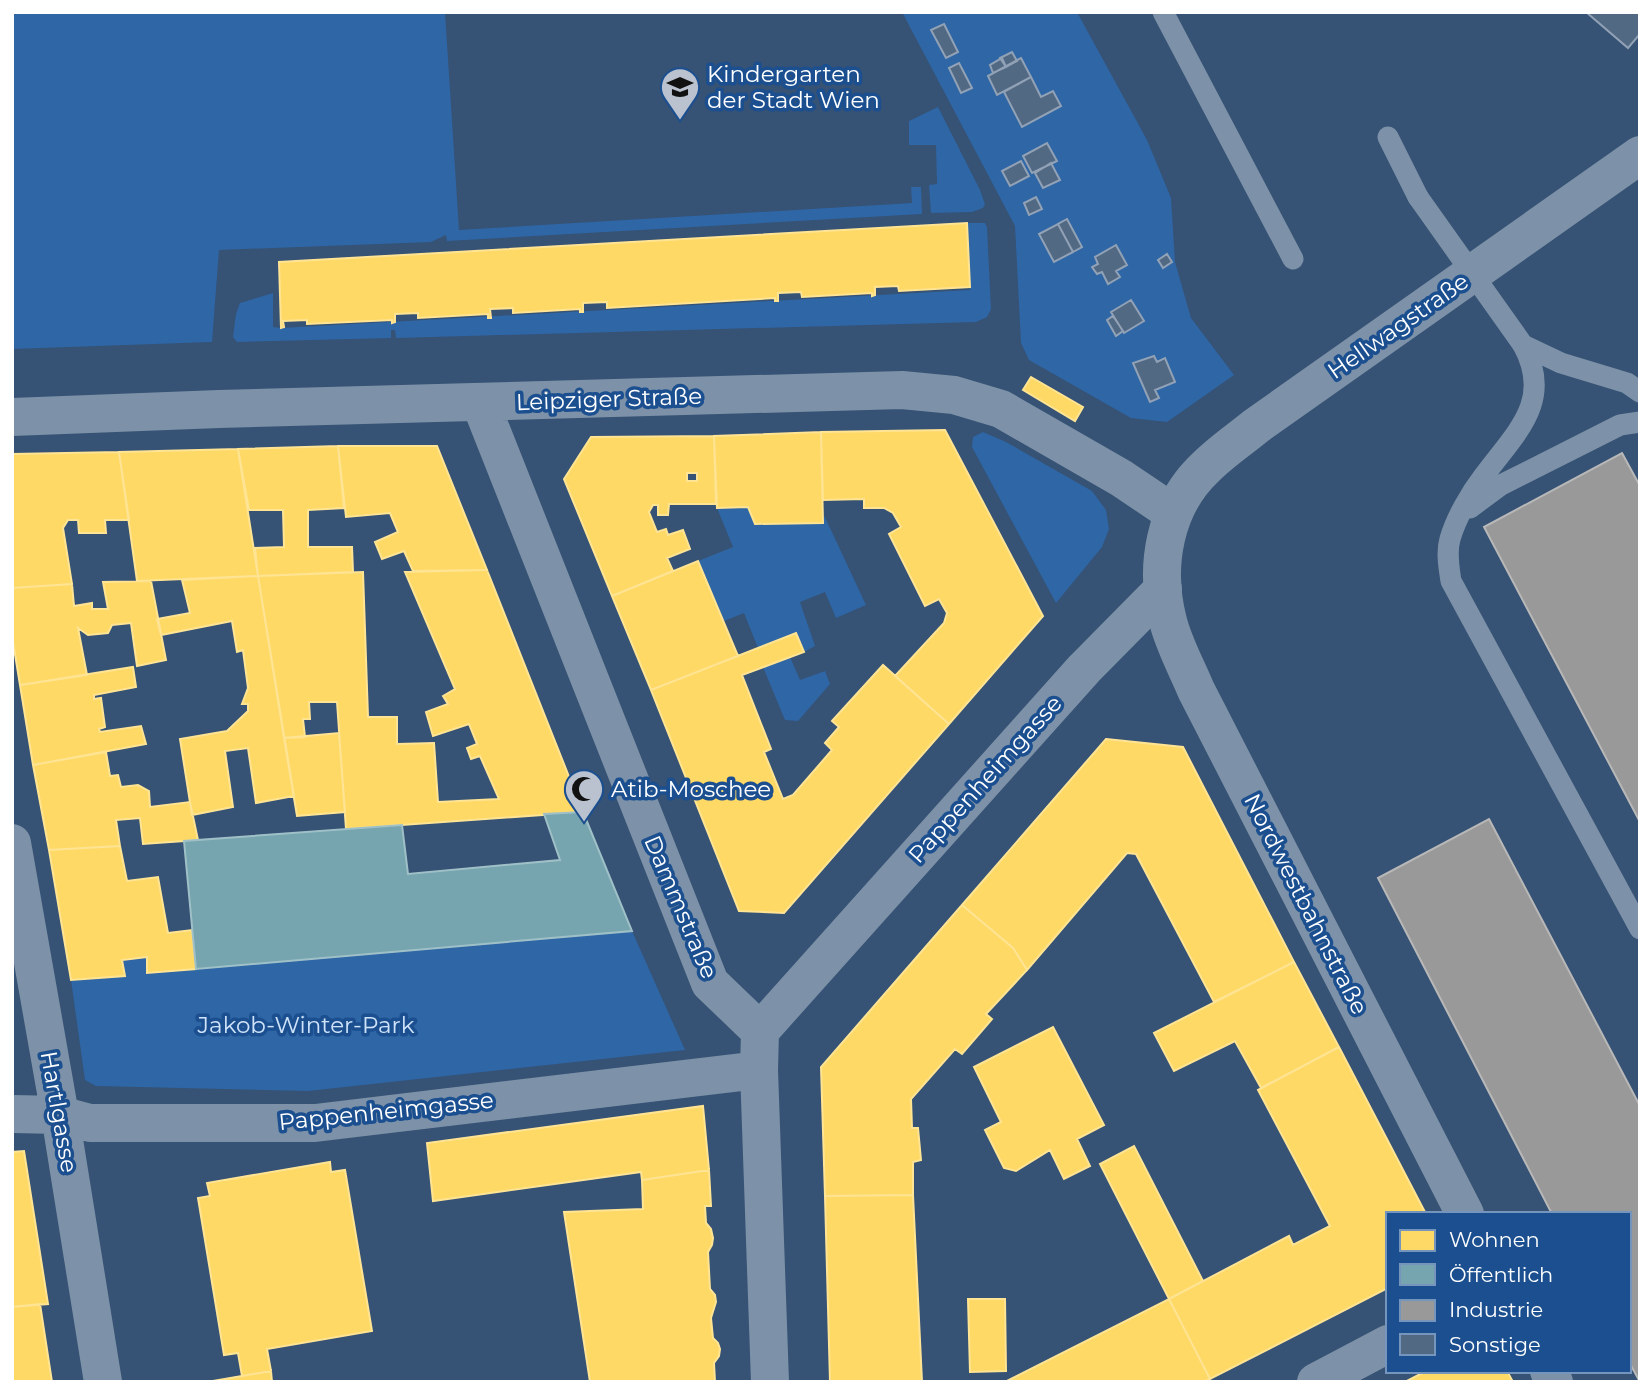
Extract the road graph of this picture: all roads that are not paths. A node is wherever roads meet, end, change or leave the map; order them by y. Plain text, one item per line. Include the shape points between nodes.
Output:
1 (1163, 12) edge
2 (1388, 137) dead end
3 (1640, 155) edge
4 (1293, 259) dead end
5 (1523, 345) junction
6 (1640, 392) edge
7 (480, 402) junction
8 (12, 417) edge
9 (1640, 422) edge
10 (1173, 513) junction
11 (1459, 519) junction
12 (1163, 589) junction
13 (12, 843) edge
14 (1640, 929) edge
15 (760, 1031) junction
16 (759, 1070) junction
17 (12, 1114) edge
18 (60, 1115) junction
19 (1464, 1212) edge
20 (1386, 1345) edge
21 (103, 1382) edge
22 (770, 1382) edge
23 (1316, 1382) edge

1 - 4 lane
2 - 5 lane, bridge via 1418,197
3 - 10 street, Hellwagstraße via 1255,426 1205,467
5 - 6 lane via 1561,363 1627,383
5 - 11 lane via 1535,378 1531,411 1481,479
7 - 8 street, Leipziger Straße
7 - 10 street, Leipziger Straße via 902,390 954,395 1001,409
7 - 15 street, Dammstraße via 710,983
9 - 11 lane via 1620,425 1501,485
10 - 12 street via 1166,535
11 - 14 lane via 1450,540 1451,581
12 - 15 street, Pappenheimgasse via 1084,669
12 - 19 street, Nordwestbahnstraße via 1168,621 1196,690
13 - 18 street, Hartlgasse
15 - 16 street
16 - 18 street, Pappenheimgasse via 315,1123 90,1124
16 - 22 street
17 - 18 street, Pappenheimgasse
18 - 21 street, Hartlgasse
20 - 23 street

